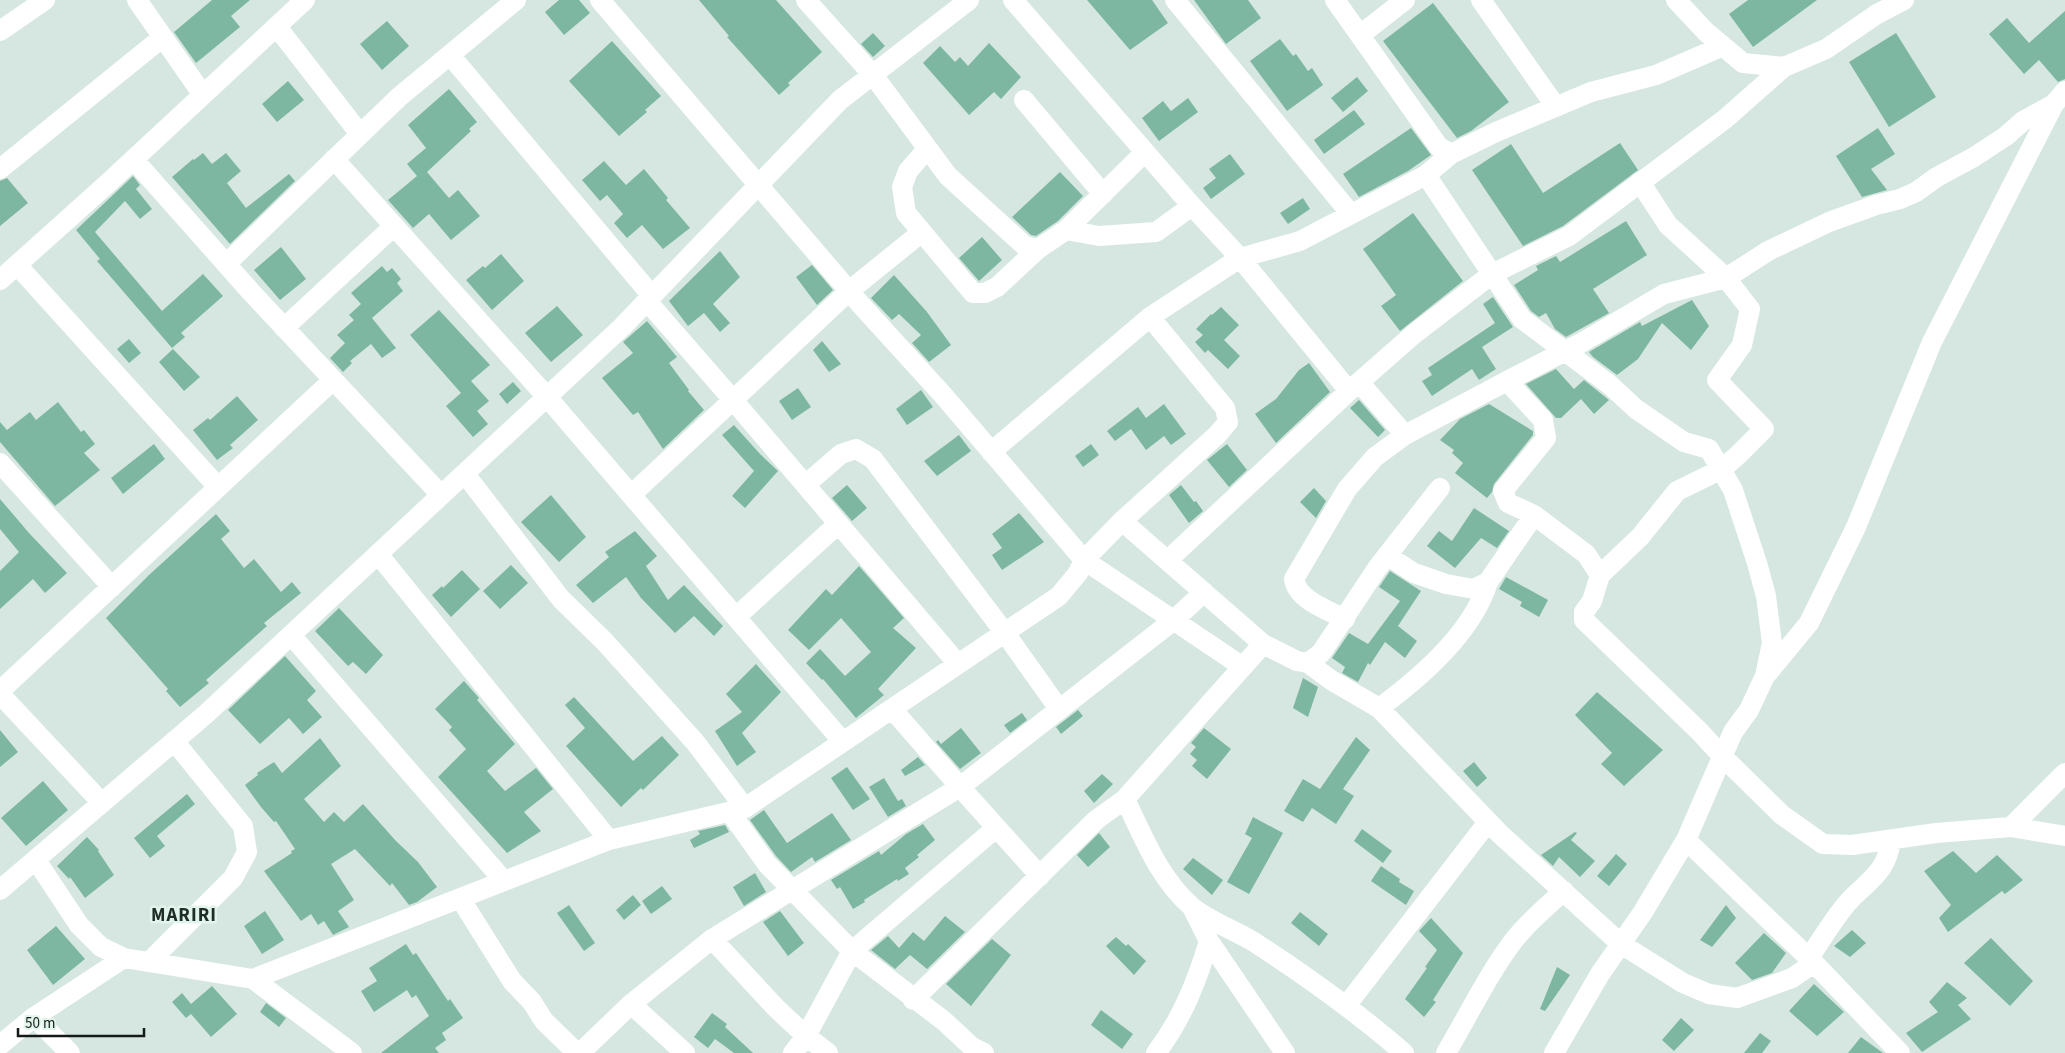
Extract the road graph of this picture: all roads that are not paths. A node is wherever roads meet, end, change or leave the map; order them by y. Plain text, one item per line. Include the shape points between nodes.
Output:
1 (45, 0) edge
2 (137, 0) edge
3 (306, 0) edge
4 (516, 0) edge
5 (600, 0) edge
6 (806, 0) edge
7 (969, 0) edge
8 (1013, 0) edge
9 (1175, 0) edge
10 (1335, 0) edge
11 (1405, 0) edge
12 (1481, 0) edge
13 (1676, 0) edge
14 (1904, 0) edge
15 (277, 27) junction
16 (0, 30) edge
17 (1360, 35) junction
18 (163, 38) junction
19 (1723, 46) junction
20 (450, 55) junction
21 (1784, 67) junction
22 (873, 75) junction
23 (202, 96) junction
24 (2059, 97) edge
25 (1024, 100) dead end
26 (1556, 107) junction
27 (360, 134) junction
28 (927, 149) junction
29 (1145, 152) junction
30 (1451, 154) junction
31 (334, 159) junction
32 (134, 160) junction
33 (0, 169) edge
34 (1426, 175) junction
35 (1640, 182) junction
36 (759, 185) junction
37 (1103, 194) junction
38 (1192, 206) junction
39 (1350, 213) junction
40 (394, 226) junction
41 (1066, 230) junction
42 (922, 232) junction
43 (1038, 249) junction
44 (1240, 258) junction
45 (226, 264) junction
46 (17, 265) junction
47 (1492, 274) junction
48 (1726, 278) junction
49 (0, 280) edge
50 (849, 291) junction
51 (649, 299) junction
52 (1150, 318) junction
53 (284, 328) junction
54 (1566, 352) junction
55 (333, 380) junction
56 (1507, 381) junction
57 (1354, 386) junction
58 (547, 397) junction
59 (733, 400) junction
60 (1406, 435) junction
61 (992, 452) junction
62 (0, 464) edge
63 (1722, 468) junction
64 (465, 474) junction
65 (805, 485) junction
66 (218, 487) junction
67 (1440, 488) dead end
68 (441, 495) junction
69 (630, 495) junction
70 (1534, 515) junction
71 (1122, 521) junction
72 (838, 524) junction
73 (378, 554) junction
74 (1388, 556) junction
75 (1084, 560) junction
76 (1168, 560) junction
77 (1600, 575) junction
78 (1488, 582) junction
79 (112, 586) junction
80 (1204, 592) junction
81 (736, 617) junction
82 (1344, 619) junction
83 (1174, 620) junction
84 (1005, 633) junction
85 (291, 635) junction
86 (1263, 644) junction
87 (1308, 662) junction
88 (958, 664) junction
89 (1243, 666) junction
90 (1765, 676) junction
91 (0, 692) edge
92 (1379, 708) junction
93 (892, 709) junction
94 (1058, 709) junction
95 (174, 741) junction
96 (843, 742) junction
97 (1723, 757) junction
98 (2065, 773) edge
99 (960, 787) junction
100 (1125, 799) junction
101 (102, 803) junction
102 (737, 810) junction
103 (1488, 822) junction
104 (2011, 827) junction
105 (996, 828) junction
106 (2065, 836) edge
107 (608, 840) junction
108 (1686, 840) junction
109 (1891, 840) junction
110 (36, 860) junction
111 (1040, 876) junction
112 (504, 881) junction
113 (0, 890) edge
114 (793, 890) junction
115 (1564, 890) junction
116 (460, 898) junction
117 (1192, 907) junction
118 (712, 939) junction
119 (1209, 941) junction
120 (1621, 944) junction
121 (852, 951) junction
122 (124, 958) junction
123 (1811, 960) junction
124 (149, 962) junction
125 (253, 979) junction
126 (914, 1000) junction
127 (631, 1004) junction
128 (1346, 1006) junction
129 (34, 1017) junction
130 (806, 1036) junction
131 (0, 1045) edge
132 (342, 1050) edge
133 (70, 1053) edge
134 (578, 1053) edge
135 (685, 1053) edge
136 (793, 1053) edge
137 (828, 1053) edge
138 (984, 1053) edge
139 (1156, 1053) edge
140 (1285, 1053) edge
141 (1404, 1053) edge
142 (1446, 1053) edge
143 (1554, 1053) edge
144 (1900, 1053) edge

1 - 16 street
2 - 18 street
3 - 15 street
4 - 20 street
5 - 36 street
6 - 22 street
7 - 22 street
8 - 29 street
9 - 39 street
10 - 17 street
11 - 17 street
12 - 26 street
13 - 19 street
14 - 21 street via 1877,14 1826,49
15 - 23 street
15 - 27 street
17 - 30 street via 1439,147
18 - 23 street
18 - 33 street
19 - 21 street via 1743,63
19 - 26 street via 1656,75 1591,92
20 - 27 street
20 - 51 street
21 - 35 street via 1725,119
22 - 28 street
22 - 36 street via 840,100
23 - 32 street
24 - 48 street via 2023,120 2006,136 1916,192 1830,222 1768,251
24 - 90 street via 1932,342 1856,527 1809,623
25 - 37 street
26 - 30 street
27 - 31 street
28 - 42 street via 908,171 902,187 906,213
28 - 43 street via 948,176 1025,246
29 - 37 street
29 - 38 street
30 - 34 street
31 - 40 street
31 - 45 street
32 - 45 street
32 - 46 street
34 - 39 street
34 - 47 street
35 - 47 street via 1569,236
35 - 48 street via 1668,226
36 - 50 street
36 - 51 street
37 - 41 street
38 - 41 street via 1156,232 1099,236
38 - 44 street
39 - 44 street via 1300,241
40 - 53 street
40 - 58 street
41 - 43 street
42 - 43 street via 973,293 985,294 997,287
42 - 50 street
44 - 52 street
44 - 57 street
45 - 53 street
46 - 49 street
46 - 66 street
47 - 54 street via 1522,319
47 - 57 street via 1414,334
48 - 54 street via 1664,294
48 - 63 street via 1750,309 1742,345 1717,380 1764,430
50 - 59 street
50 - 61 street
51 - 58 street
51 - 59 street
52 - 61 street
52 - 71 street via 1225,408 1228,422
53 - 55 street
54 - 56 street
54 - 63 street via 1636,409 1684,442 1709,449
55 - 66 street
55 - 68 street
56 - 60 street
56 - 70 street via 1543,420 1546,438 1503,491 1508,503
57 - 60 street
57 - 76 street
58 - 64 street
58 - 69 street
59 - 65 street
59 - 69 street
60 - 82 street via 1375,457 1347,488 1294,579 1295,587 1306,598
61 - 75 street
62 - 79 street
63 - 77 street via 1677,491 1640,537
63 - 90 street via 1733,490 1766,596 1772,643
64 - 68 street
64 - 102 street via 561,599 605,642 695,742
65 - 72 street
65 - 84 street via 841,454 856,449 873,459
66 - 79 street
67 - 74 street
68 - 73 street
69 - 81 street
70 - 77 street via 1586,554
70 - 78 street
71 - 75 street
71 - 76 street
72 - 81 street
72 - 88 street
73 - 85 street
73 - 107 street
74 - 78 street via 1414,573 1446,584 1474,589
74 - 82 street
75 - 83 street
75 - 84 street via 1059,596
76 - 80 street
77 - 97 street via 1592,601 1584,612 1584,620
78 - 92 street via 1483,598 1444,653
79 - 91 street
80 - 83 street
80 - 86 street
81 - 96 street
82 - 87 street via 1321,653
83 - 89 street
83 - 94 street
84 - 88 street
84 - 94 street
85 - 95 street
85 - 112 street
86 - 87 street via 1297,661
86 - 89 street
87 - 92 street via 1331,680
88 - 93 street
89 - 100 street
90 - 97 street via 1749,710 1733,732
91 - 101 street
92 - 103 street
93 - 96 street
93 - 99 street
94 - 99 street
95 - 101 street
95 - 124 street via 243,826 247,852 233,878
96 - 102 street
97 - 108 street
97 - 109 street via 1782,815 1823,844 1852,845
98 - 104 street
99 - 105 street
99 - 114 street
100 - 111 street via 1096,820
100 - 117 street via 1170,884
101 - 110 street
102 - 107 street
102 - 114 street via 767,864
103 - 115 street
103 - 128 street
104 - 106 street
104 - 109 street
105 - 111 street
105 - 121 street
107 - 112 street
108 - 120 street
108 - 123 street
109 - 123 street via 1880,871 1850,901
110 - 113 street
110 - 122 street via 79,925 101,947
111 - 126 street
112 - 116 street
114 - 118 street
114 - 121 street
115 - 120 street
115 - 142 street via 1528,923 1506,951
116 - 125 street
116 - 134 street via 512,981 544,1021
117 - 119 street
117 - 128 street via 1252,941
118 - 127 street
118 - 130 street
119 - 139 street via 1199,975 1174,1029
119 - 140 street
120 - 123 street via 1683,984 1709,994 1736,998 1792,978
120 - 143 street
121 - 126 street
121 - 130 street
122 - 124 street
122 - 129 street
123 - 144 street
124 - 125 street
125 - 132 street
126 - 138 street
127 - 134 street
127 - 135 street
128 - 141 street
129 - 131 street
129 - 133 street
130 - 136 street
130 - 137 street

